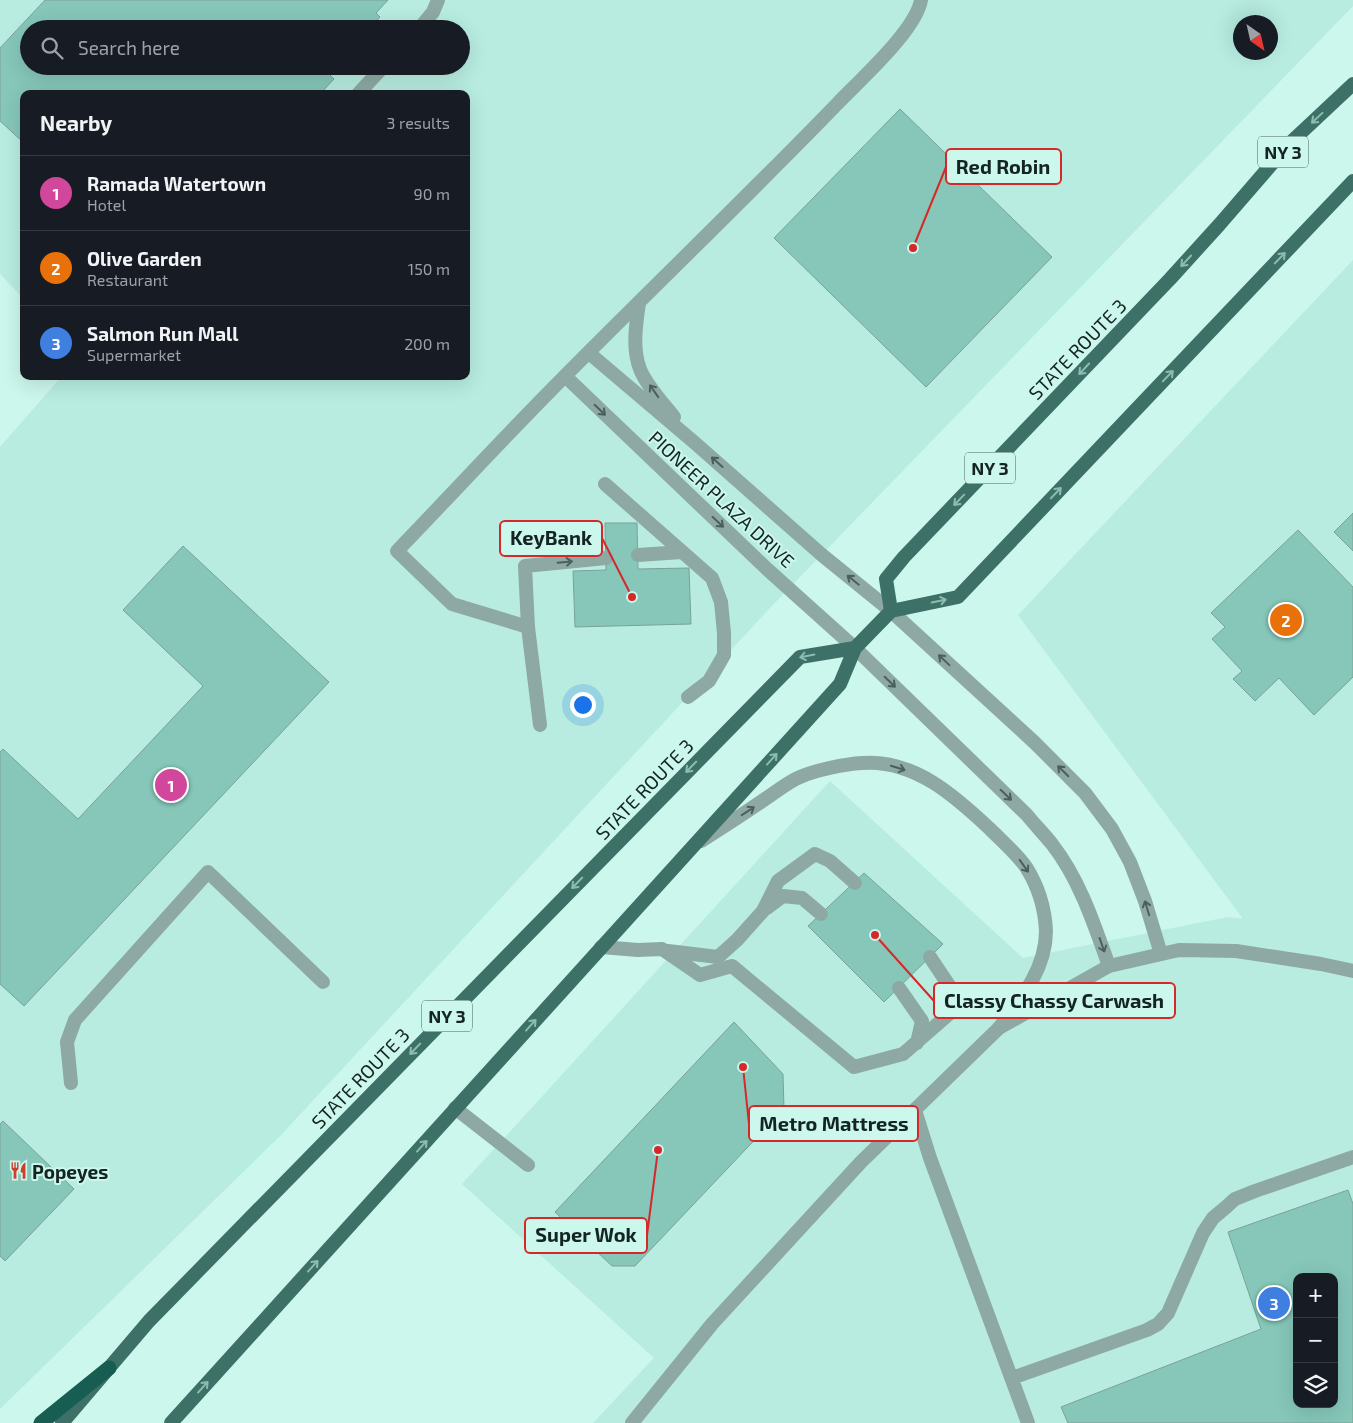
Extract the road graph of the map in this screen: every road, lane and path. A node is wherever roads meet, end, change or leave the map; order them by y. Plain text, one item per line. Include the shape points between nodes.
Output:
1 (438, 0) edge
2 (921, 0) edge
3 (426, 20) edge
4 (376, 75) edge
5 (1353, 84) edge
6 (362, 90) edge
7 (1353, 181) edge
8 (640, 303) junction
9 (589, 353) junction
10 (565, 376) junction
11 (695, 443) junction
12 (605, 484) dead end
13 (682, 552) junction
14 (638, 555) dead end
15 (606, 558) dead end
16 (891, 611) junction
17 (528, 627) junction
18 (855, 648) junction
19 (688, 697) dead end
20 (540, 725) dead end
21 (692, 847) junction
22 (854, 883) dead end
23 (763, 910) junction
24 (821, 914) dead end
25 (601, 948) junction
26 (664, 951) junction
27 (1161, 954) junction
28 (930, 957) dead end
29 (1109, 966) junction
30 (1353, 971) edge
31 (324, 982) dead end
32 (899, 988) dead end
33 (999, 1028) junction
34 (917, 1043) junction
35 (71, 1083) dead end
36 (455, 1108) junction
37 (915, 1110) junction
38 (1353, 1157) edge
39 (528, 1165) dead end
40 (109, 1368) junction
41 (1012, 1378) junction
42 (41, 1423) edge
43 (62, 1423) edge
44 (171, 1423) edge
45 (632, 1423) edge
46 (1028, 1423) edge

1 - 3 street
2 - 8 street via 911,24 897,41
4 - 6 street
5 -> 16 main road, STATE ROUTE 3 / NY 3 via 1290,143 1170,279 904,557 886,578
16 -> 7 main road via 958,597
8 - 9 street
11 -> 8 street via 655,394 640,369 636,329
9 - 10 street
9 - 11 street, PIONEER PLAZA DRIVE
10 - 17 street via 398,552 452,604
10 -> 18 street, PIONEER PLAZA DRIVE
16 -> 11 street, PIONEER PLAZA DRIVE
12 - 13 street
13 - 14 street
13 - 19 street via 712,578 721,602 724,633 724,655 709,681
17 -> 15 street via 525,566
16 - 18 main road
27 -> 16 street, PIONEER PLAZA DRIVE via 1130,862 1112,829 1086,793
17 - 20 street
21 -> 18 main road via 840,684
18 -> 29 street, PIONEER PLAZA DRIVE via 1027,815 1053,845 1093,919
18 -> 40 main road, STATE ROUTE 3 / NY 3 via 800,657 149,1321
21 - 25 main road
21 -> 33 street via 799,777 832,768 864,763 888,765 936,783 960,800 1011,849 1026,867 1044,912 1046,933 1042,960 1028,989
22 - 23 street via 830,861 815,854 778,881
23 - 24 street via 783,896 802,898
23 - 26 street via 718,957
25 - 26 street
36 -> 25 main road
26 - 34 street via 700,975 732,966 854,1068 903,1054
27 - 29 street
27 - 30 street via 1179,950 1236,951
28 - 34 street via 956,996 949,1014
29 - 33 street
31 - 35 street via 208,872 75,1020 67,1042
32 - 34 street via 922,1021
33 - 37 street
36 - 39 street
44 -> 36 main road
37 - 41 street
37 - 45 street via 861,1162 712,1324
38 - 41 street via 1235,1199 1212,1218 1168,1313 1158,1324
40 - 42 highway
40 - 43 main road, STATE ROUTE 3 / NY 3
41 - 46 street

